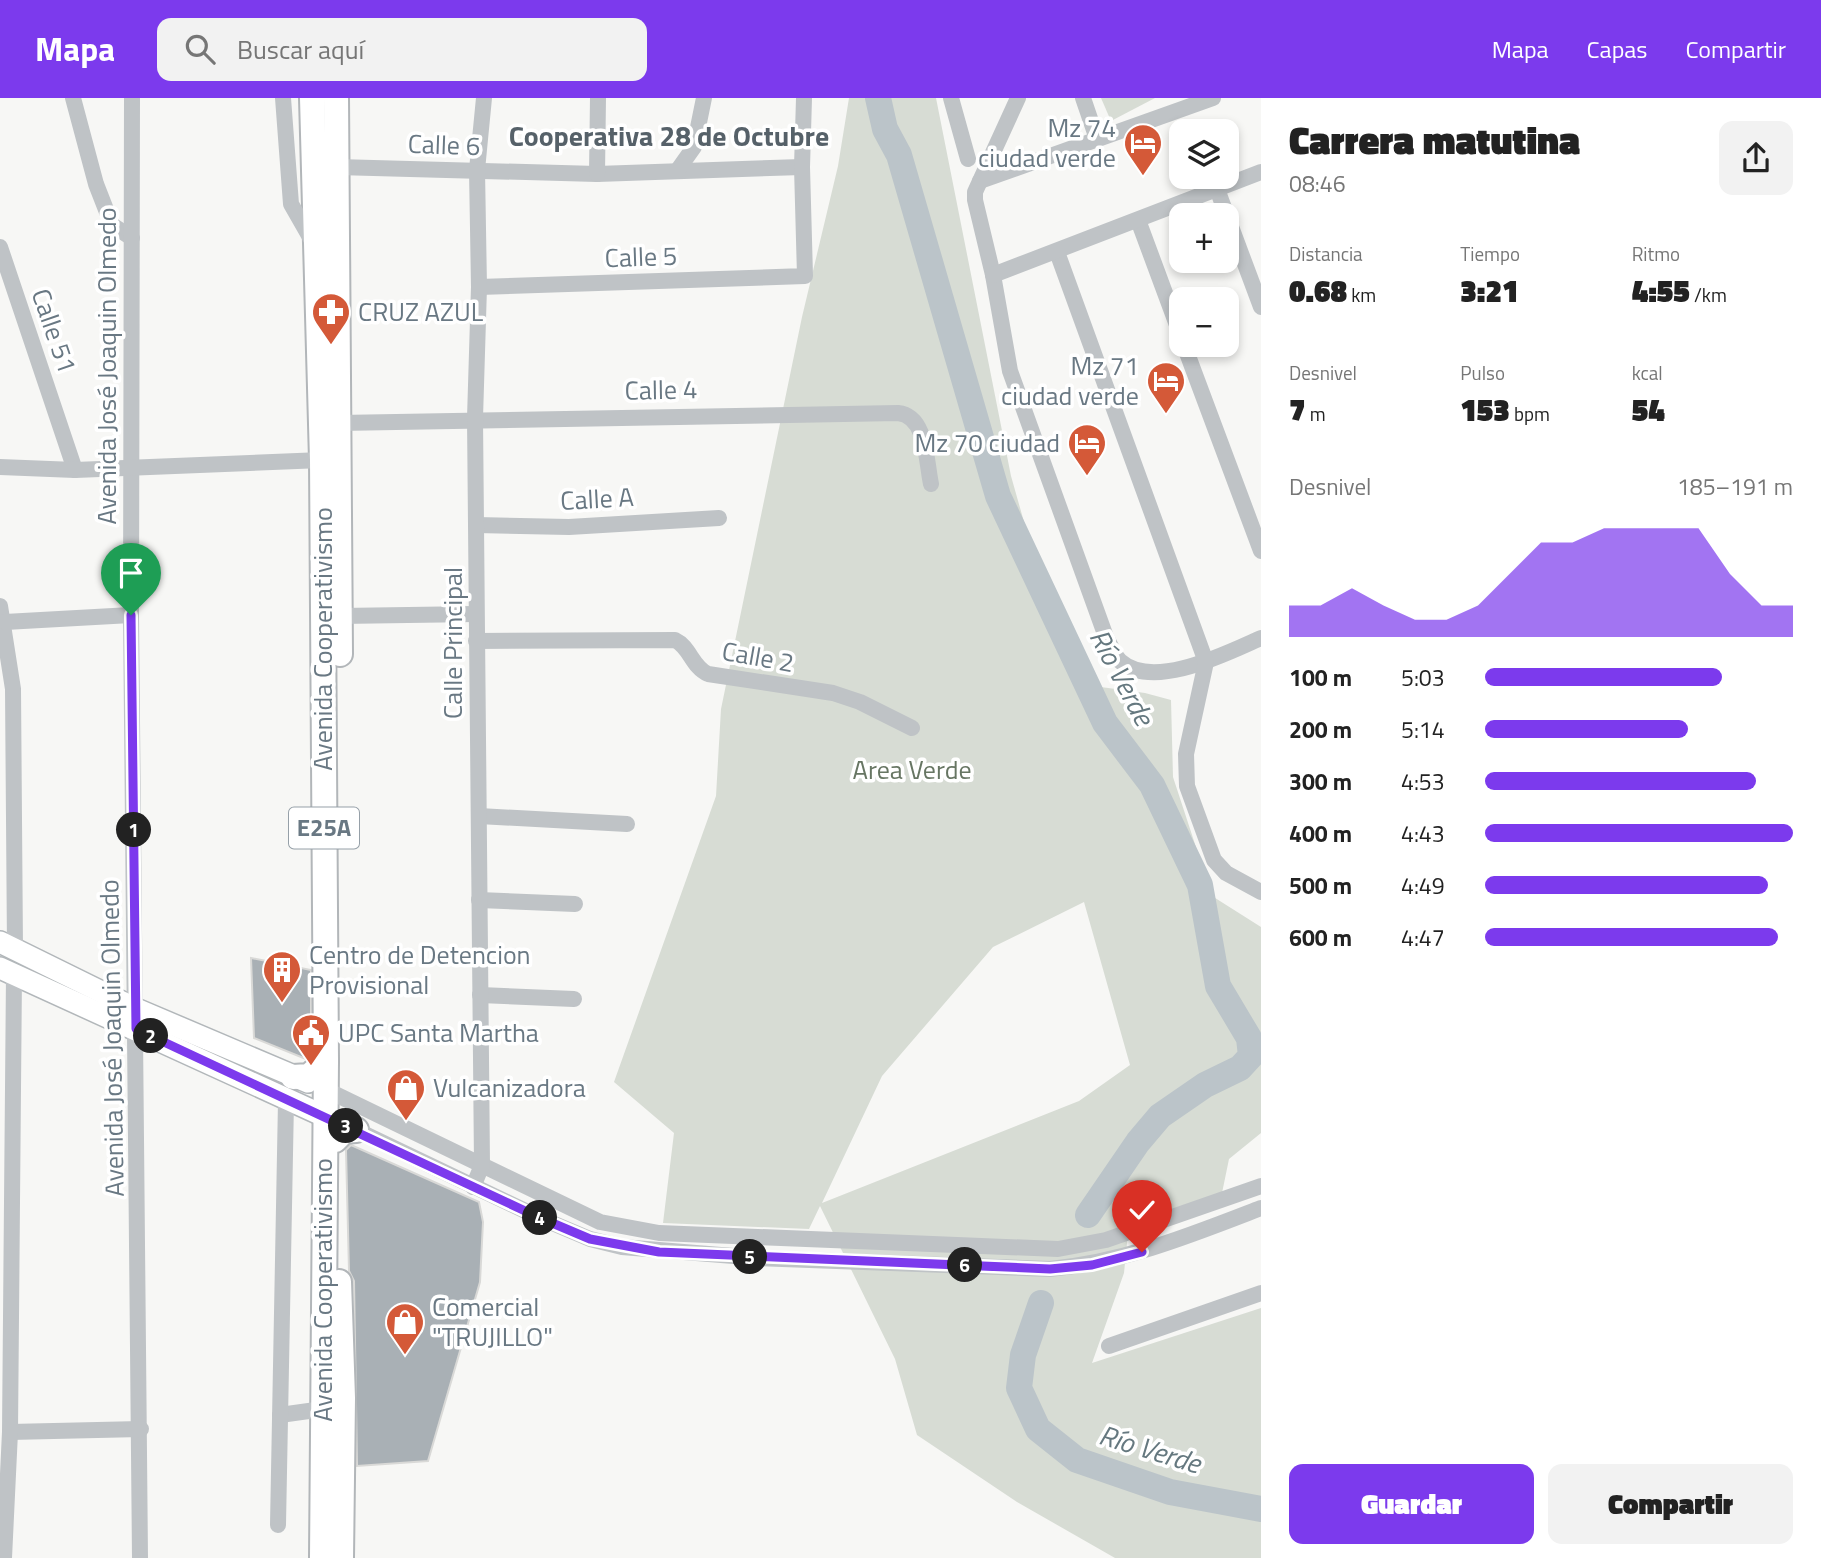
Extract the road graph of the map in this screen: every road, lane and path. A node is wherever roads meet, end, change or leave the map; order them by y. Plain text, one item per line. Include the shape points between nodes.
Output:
1 (73, 98) edge
2 (132, 98) edge
3 (283, 98) edge
4 (312, 98) edge
5 (336, 98) edge
6 (484, 98) edge
7 (598, 98) edge
8 (705, 98) edge
9 (804, 98) edge
10 (951, 98) edge
11 (1018, 98) edge
12 (1083, 98) edge
13 (1213, 98) edge
14 (1097, 139) junction
15 (968, 159) dead end
16 (337, 167) junction
17 (802, 167) junction
18 (477, 170) junction
19 (677, 171) junction
20 (1261, 172) edge
21 (597, 174) junction
22 (1239, 180) edge
23 (980, 181) junction
24 (1217, 189) joint
25 (1138, 220) junction
26 (132, 239) junction
27 (0, 247) edge
28 (316, 248) junction
29 (1057, 252) junction
30 (993, 275) junction
31 (479, 288) junction
32 (1169, 304) edge
33 (1261, 307) edge
34 (1188, 357) edge
35 (475, 418) junction
36 (339, 423) junction
37 (322, 460) junction
38 (0, 467) edge
39 (132, 467) junction
40 (75, 470) junction
41 (931, 484) dead end
42 (719, 518) dead end
43 (477, 526) junction
44 (1261, 551) edge
45 (2, 614) edge
46 (476, 614) junction
47 (131, 615) junction
48 (340, 616) junction
49 (1261, 638) edge
50 (476, 641) junction
51 (1206, 662) junction
52 (912, 728) dead end
53 (479, 816) junction
54 (627, 824) dead end
55 (1261, 892) edge
56 (480, 900) junction
57 (575, 904) dead end
58 (7, 945) edge
59 (7, 971) edge
60 (480, 995) junction
61 (574, 999) dead end
62 (136, 1019) junction
63 (326, 1060) junction
64 (293, 1077) junction
65 (330, 1091) junction
66 (286, 1101) junction
67 (337, 1126) junction
68 (482, 1165) junction
69 (1261, 1186) edge
70 (473, 1187) junction
71 (1261, 1208) edge
72 (1261, 1293) edge
73 (1109, 1346) dead end
74 (323, 1409) junction
75 (280, 1415) junction
76 (141, 1429) junction
77 (10, 1432) junction
78 (278, 1525) dead end
79 (4, 1558) edge
80 (140, 1558) edge
81 (322, 1558) edge
82 (341, 1558) edge

1 - 26 street via 112,225
2 - 26 street, Avenida José Joaquin Olmedo
3 - 28 street via 291,204
4 - 28 highway, Avenida Cooperativismo / E25A
5 - 16 highway, Avenida Cooperativismo / E25A
6 - 18 street, Calle Principal
7 - 21 street
8 - 19 street via 694,147
9 - 17 street
10 - 15 street
11 - 23 street
12 - 14 street
13 - 14 street
14 - 23 street
16 - 18 street, Calle 6
16 - 36 highway, Avenida Cooperativismo / E25A
17 - 19 street, Calle 6
17 - 31 street, Calle 5 via 805,276
18 - 21 street, Calle 6
18 - 31 street, Calle Principal
19 - 21 street, Calle 6
20 - 22 street
23 - 30 street via 975,200
24 - 25 street
24 - 33 street
25 - 29 street
25 - 32 street
26 - 39 street, Avenida José Joaquin Olmedo
27 - 40 street, Calle 51
28 - 37 highway, Avenida Cooperativismo / E25A
29 - 30 street
29 - 51 street
30 - 51 street via 1010,371 1106,637 1120,660 1136,669 1155,672
31 - 35 street, Calle Principal
34 - 44 street
35 - 36 street, Calle 4
35 - 41 street, Calle 4 via 904,413 918,425
35 - 43 street, Calle Principal
36 - 48 highway, Avenida Cooperativismo / E25A
37 - 39 street
37 - 63 highway, Avenida Cooperativismo / E25A
38 - 40 street
39 - 40 street
39 - 47 street, Avenida José Joaquin Olmedo
42 - 43 street, Calle A via 569,527
43 - 46 street, Calle Principal
45 - 47 street
45 - 58 street via 14,699
46 - 48 street
46 - 50 street, Calle Principal
47 - 62 street, Avenida José Joaquin Olmedo
48 - 65 highway, Avenida Cooperativismo / E25A via 339,946
49 - 51 street
50 - 52 street, Calle 2 via 675,640 708,674 833,693
50 - 53 street, Calle Principal
51 - 55 street via 1186,754 1187,786 1214,860 1226,873
53 - 54 street
53 - 56 street, Calle Principal
56 - 57 street
56 - 60 street, Calle Principal
58 - 62 main road
59 - 62 main road
59 - 77 street
60 - 61 street
60 - 68 street, Calle Principal
62 - 64 main road
62 - 66 main road
62 - 76 street, Avenida José Joaquin Olmedo
63 - 64 highway via 309,1076
63 - 65 highway, Avenida Cooperativismo / E25A
64 - 65 main road
65 - 67 highway, Avenida Cooperativismo / E25A
65 - 68 street
66 - 67 main road
66 - 75 street
67 - 70 street
67 - 74 highway, Avenida Cooperativismo / E25A
67 - 82 highway, Avenida Cooperativismo / E25A
68 - 69 street via 600,1222 632,1230 1058,1249 1106,1240
68 - 70 street, Calle Principal
70 - 71 street via 590,1239 647,1250 1050,1269 1092,1265 1163,1246
72 - 73 street
74 - 75 street
74 - 81 highway, Avenida Cooperativismo / E25A
75 - 78 street
76 - 77 street
76 - 80 street, Avenida José Joaquin Olmedo
77 - 79 street

